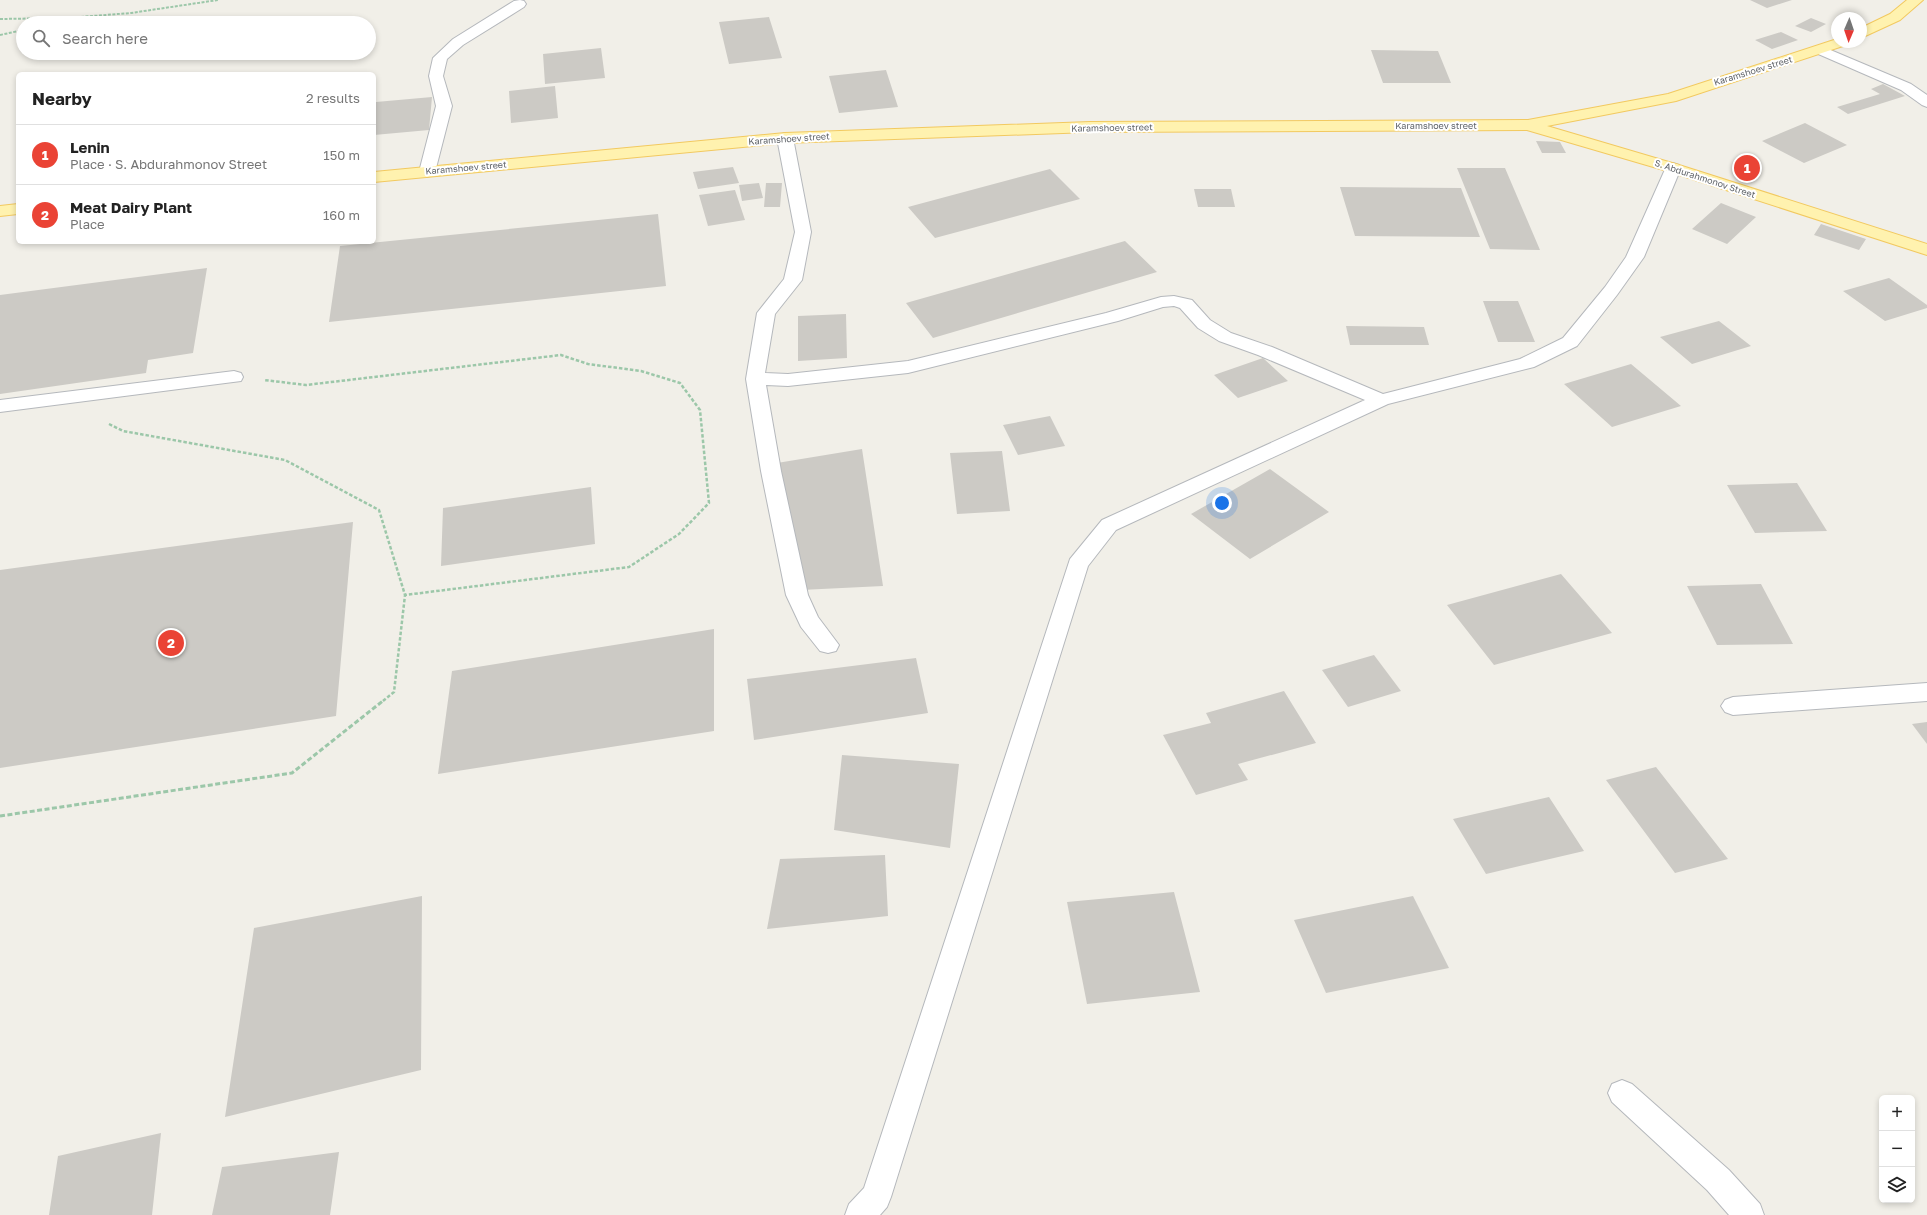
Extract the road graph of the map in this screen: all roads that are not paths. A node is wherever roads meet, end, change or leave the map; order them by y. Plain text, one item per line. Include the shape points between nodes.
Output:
1 (1916, 0) edge
2 (520, 4) dead end
3 (1867, 31) edge
4 (1831, 46) edge
5 (1821, 50) junction
6 (1927, 102) edge
7 (1528, 125) junction
8 (785, 138) junction
9 (1673, 168) junction
10 (427, 172) junction
11 (376, 176) edge
12 (16, 209) edge
13 (0, 211) edge
14 (1927, 250) edge
15 (234, 376) road end
16 (755, 379) junction
17 (1381, 400) junction
18 (0, 406) edge
19 (828, 645) dead end
20 (1927, 692) edge
21 (1733, 706) dead end
22 (1622, 1093) dead end
23 (860, 1215) edge
24 (1749, 1215) edge

1 - 3 main road via 1895,17
2 - 10 street via 458,42 440,58 436,76 444,106
4 - 5 main road, Karamshoev street
5 - 6 street via 1906,87
5 - 7 main road, Karamshoev street via 1723,79 1671,98
7 - 8 main road, Karamshoev street via 1090,127
7 - 9 main road, S. Abdurahmonov Street
8 - 10 main road, Karamshoev street
8 - 16 street via 803,232 793,280 766,313
9 - 14 main road, S. Abdurahmonov Street
9 - 17 street via 1635,257 1570,342 1527,363
10 - 11 main road, Karamshoev street
12 - 13 main road
15 - 18 street
16 - 17 street via 788,380 908,367 1112,317 1161,302 1174,301 1186,304 1204,324 1225,337
16 - 19 street via 797,595 808,621
17 - 23 street via 1109,526 1078,564 876,1197
20 - 21 street
22 - 24 street via 1718,1180

